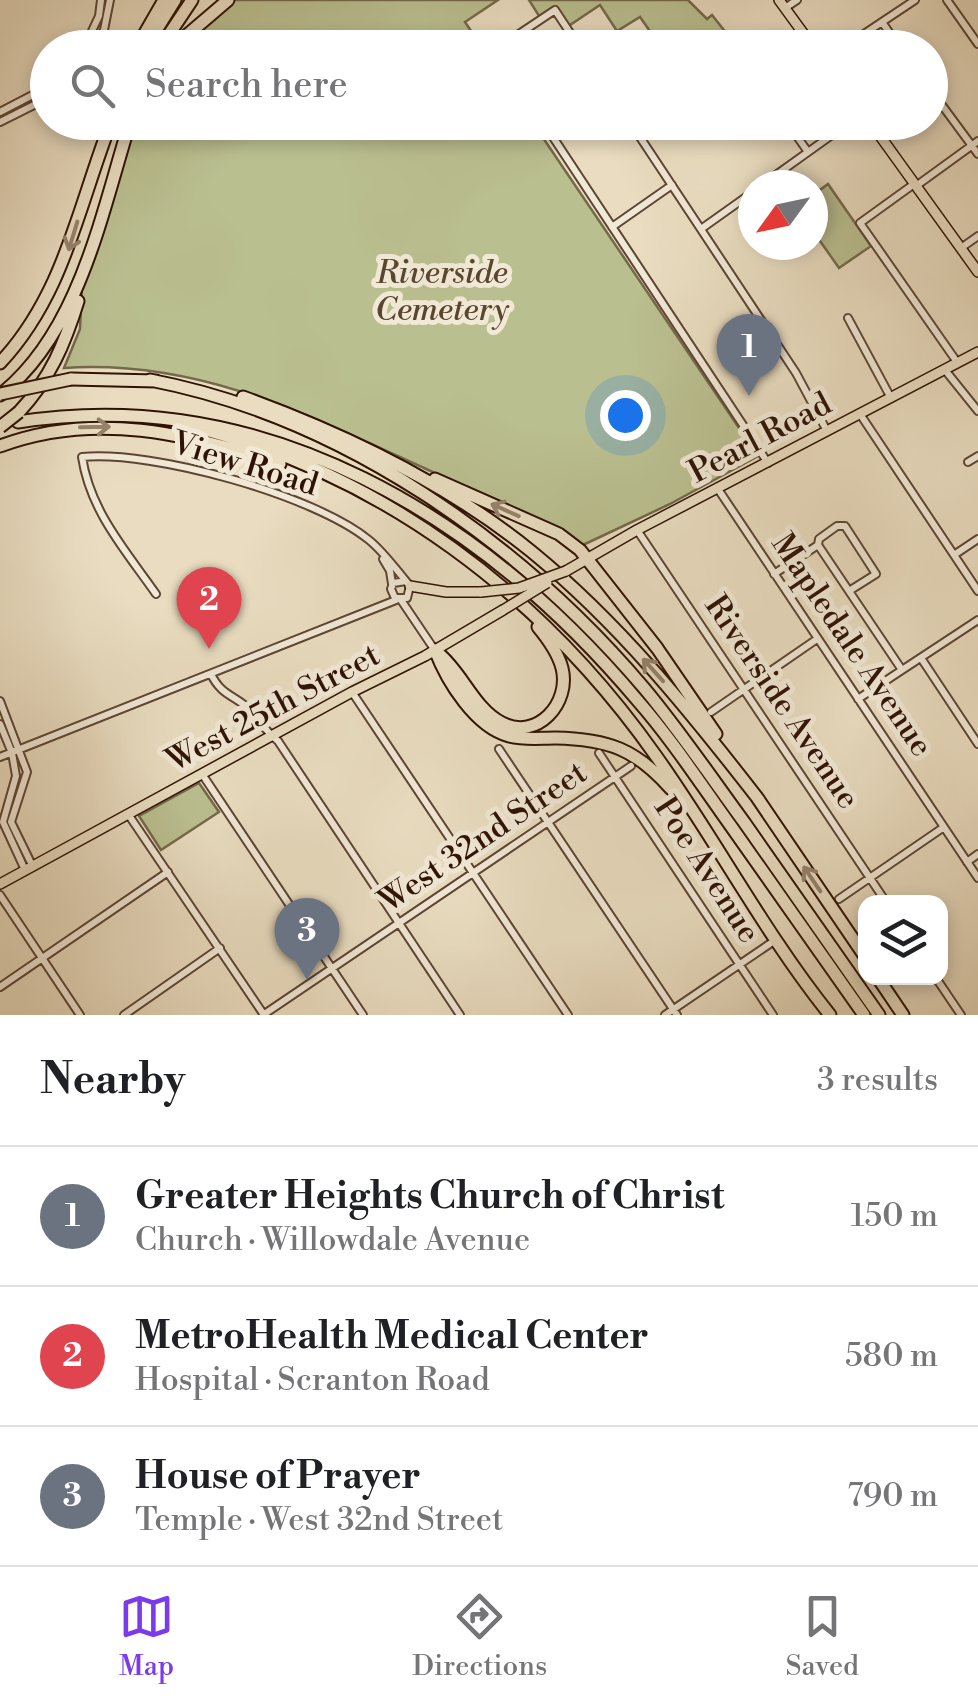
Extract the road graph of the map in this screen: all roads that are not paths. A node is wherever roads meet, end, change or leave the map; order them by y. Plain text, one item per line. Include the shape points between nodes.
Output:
1 (101, 0) edge
2 (110, 0) edge
3 (164, 0) edge
4 (176, 0) edge
5 (192, 0) edge
6 (228, 0) edge
7 (798, 0) edge
8 (914, 0) edge
9 (946, 0) edge
10 (782, 4) edge
11 (882, 22) junction
12 (93, 30) edge
13 (104, 30) edge
14 (150, 30) edge
15 (154, 30) edge
16 (172, 30) edge
17 (193, 30) edge
18 (525, 30) edge
19 (568, 30) edge
20 (801, 30) edge
21 (870, 30) edge
22 (888, 30) edge
23 (978, 44) edge
24 (30, 96) edge
25 (30, 107) edge
26 (948, 111) edge
27 (0, 112) edge
28 (0, 122) edge
29 (104, 140) edge
30 (125, 140) edge
31 (555, 140) edge
32 (642, 140) edge
33 (800, 140) edge
34 (825, 140) edge
35 (883, 140) edge
36 (975, 143) edge
37 (808, 152) junction
38 (978, 154) edge
39 (783, 170) edge
40 (672, 185) junction
41 (915, 185) junction
42 (738, 203) edge
43 (612, 227) junction
44 (702, 229) junction
45 (978, 236) edge
46 (961, 248) junction
47 (90, 253) junction
48 (978, 272) edge
49 (848, 318) dead end
50 (978, 352) edge
51 (957, 362) junction
52 (0, 363) edge
53 (944, 369) junction
54 (150, 380) junction
55 (0, 395) edge
56 (891, 398) junction
57 (978, 410) edge
58 (131, 413) junction
59 (860, 414) junction
60 (18, 417) junction
61 (0, 427) edge
62 (827, 431) junction
63 (0, 446) edge
64 (372, 452) junction
65 (978, 456) edge
66 (968, 462) dead end
67 (768, 463) junction
68 (718, 489) junction
69 (421, 526) junction
70 (637, 530) junction
71 (978, 538) edge
72 (818, 545) junction
73 (381, 553) junction
74 (462, 554) junction
75 (954, 554) junction
76 (588, 559) junction
77 (570, 569) junction
78 (774, 574) junction
79 (409, 586) junction
80 (391, 587) junction
81 (849, 591) junction
82 (978, 591) edge
83 (156, 594) dead end
84 (399, 600) junction
85 (374, 608) junction
86 (978, 620) edge
87 (417, 622) junction
88 (817, 638) junction
89 (434, 650) junction
90 (921, 658) junction
91 (902, 670) junction
92 (211, 674) junction
93 (744, 689) junction
94 (352, 692) junction
95 (858, 699) junction
96 (0, 701) edge
97 (711, 712) dead end
98 (2, 718) edge
99 (271, 736) junction
100 (978, 744) edge
101 (499, 748) dead end
102 (16, 751) junction
103 (599, 753) dead end
104 (0, 758) edge
105 (631, 766) dead end
106 (202, 774) junction
107 (615, 776) junction
108 (758, 800) junction
109 (128, 814) junction
110 (548, 822) junction
111 (944, 828) junction
112 (978, 854) edge
113 (967, 862) junction
114 (728, 865) junction
115 (28, 868) junction
116 (168, 872) junction
117 (474, 874) junction
118 (870, 878) junction
119 (978, 878) edge
120 (0, 884) edge
121 (881, 895) edge
122 (0, 896) edge
123 (839, 899) dead end
124 (400, 924) junction
125 (770, 943) dead end
126 (858, 946) edge
127 (220, 948) junction
128 (42, 958) junction
129 (739, 966) junction
130 (332, 969) junction
131 (883, 985) edge
132 (941, 985) edge
133 (0, 986) edge
134 (672, 1013) edge
135 (80, 1015) edge
136 (124, 1015) edge
137 (264, 1015) edge
138 (363, 1015) edge
139 (460, 1015) edge
140 (568, 1015) edge
141 (773, 1015) edge
142 (830, 1015) edge
143 (864, 1015) edge
144 (879, 1015) edge
145 (903, 1015) edge
146 (961, 1015) edge

1 - 12 street
2 - 13 street
3 - 14 highway
4 - 15 highway
5 - 16 highway
6 - 17 highway
7 - 10 street
8 - 11 street
9 - 23 street
10 - 20 main road
11 - 21 street
11 - 22 street
18 - 19 street via 555,10
24 - 27 street
25 - 28 street
26 - 36 street
29 -> 52 highway via 58,276
30 - 47 highway
31 - 43 street
32 - 40 street
33 - 37 street
34 - 37 street
35 - 41 main road
36 - 38 street
36 - 41 street
37 - 39 street
40 - 43 street
40 - 44 street
41 - 46 main road
41 - 51 street via 860,223
42 - 44 street
43 - 67 street
44 - 62 street
45 - 46 street
46 - 48 main road
47 - 55 highway via 52,338
47 - 60 highway via 60,352
49 - 56 street
50 - 51 main road, Pearl Road
51 - 53 main road, Pearl Road
53 - 56 main road, Pearl Road
53 - 57 street
54 - 55 highway, bridge via 72,379
54 - 64 highway via 226,391
54 - 144 highway via 240,404 348,452 449,512 534,577 662,710
56 - 59 main road, Pearl Road
58 - 60 highway
58 - 69 highway via 284,458
58 - 143 highway via 232,428 342,468 422,510 512,576 640,702
59 - 62 main road, Pearl Road
59 - 75 street
60 - 61 highway, bridge
62 - 67 main road, Pearl Road
63 -> 69 highway via 82,427 153,431 277,463
76 -> 64 highway via 559,534
108 -> 64 highway via 651,668 549,567 480,514
65 - 66 street
67 - 68 main road, Pearl Road
68 - 70 main road, Pearl Road
68 - 78 street, Mapledale Avenue
69 - 74 highway
70 - 76 main road, Pearl Road
70 - 93 street, Riverside Avenue
71 - 75 street
72 - 78 street
72 - 81 street
72 - 81 street via 845,526 876,574
73 - 79 street, View Road
73 - 80 street
73 - 83 street, View Road via 352,528 262,489 140,458 82,457 96,507
74 - 89 highway via 553,647 564,681 559,703 536,724 506,725
74 - 114 highway via 594,676 657,756
75 - 82 street
76 - 77 main road, Pearl Road
76 - 108 highway via 657,648
77 - 79 main road, bridge via 519,588 446,592
77 - 89 main road, West 25th Street, bridge
78 - 88 street, Mapledale Avenue
79 - 80 street via 399,580
79 - 84 street
79 - 87 street
80 - 84 street
80 - 85 street
81 - 91 street
84 - 85 street
84 - 87 street
85 - 92 street
86 - 90 street
87 - 89 street
88 - 93 street
88 - 95 street, Mapledale Avenue
89 - 94 main road, West 25th Street
89 - 114 highway via 475,713 497,732 594,740 642,760
90 - 91 street
90 - 100 street
91 - 95 street
92 - 99 street
92 - 102 street
93 - 97 street
93 - 118 street, Riverside Avenue
94 - 99 main road, West 25th Street
94 - 117 street
95 - 111 street, Mapledale Avenue
96 - 98 street
98 - 102 street
99 - 106 main road, West 25th Street
99 - 124 street
101 - 110 street
102 - 104 street
102 - 115 street via 27,777 9,829
103 - 107 street, Poe Avenue
105 - 107 street, West 32nd Street
106 - 109 main road, West 25th Street
106 - 130 street
107 - 110 street, West 32nd Street
107 - 129 street, Poe Avenue
126 -> 108 highway
109 - 115 main road, West 25th Street
109 - 116 street
110 - 117 street, West 32nd Street
110 - 134 street
111 - 113 street, Mapledale Avenue
111 - 118 street
112 - 113 street
113 - 119 street, Mapledale Avenue
114 - 142 highway
115 - 120 main road, West 25th Street
116 - 127 street
116 - 128 street
117 - 124 street, West 32nd Street
117 - 140 street
118 - 121 street, Riverside Avenue
118 - 123 street
122 - 128 street
124 - 130 street, West 32nd Street
124 - 139 street
125 - 129 street
127 - 136 street
127 - 137 street
128 - 133 street
128 - 135 street
129 - 134 street
129 - 141 street, Poe Avenue
130 - 137 street, West 32nd Street
130 - 138 street
131 - 145 highway
132 - 146 street

